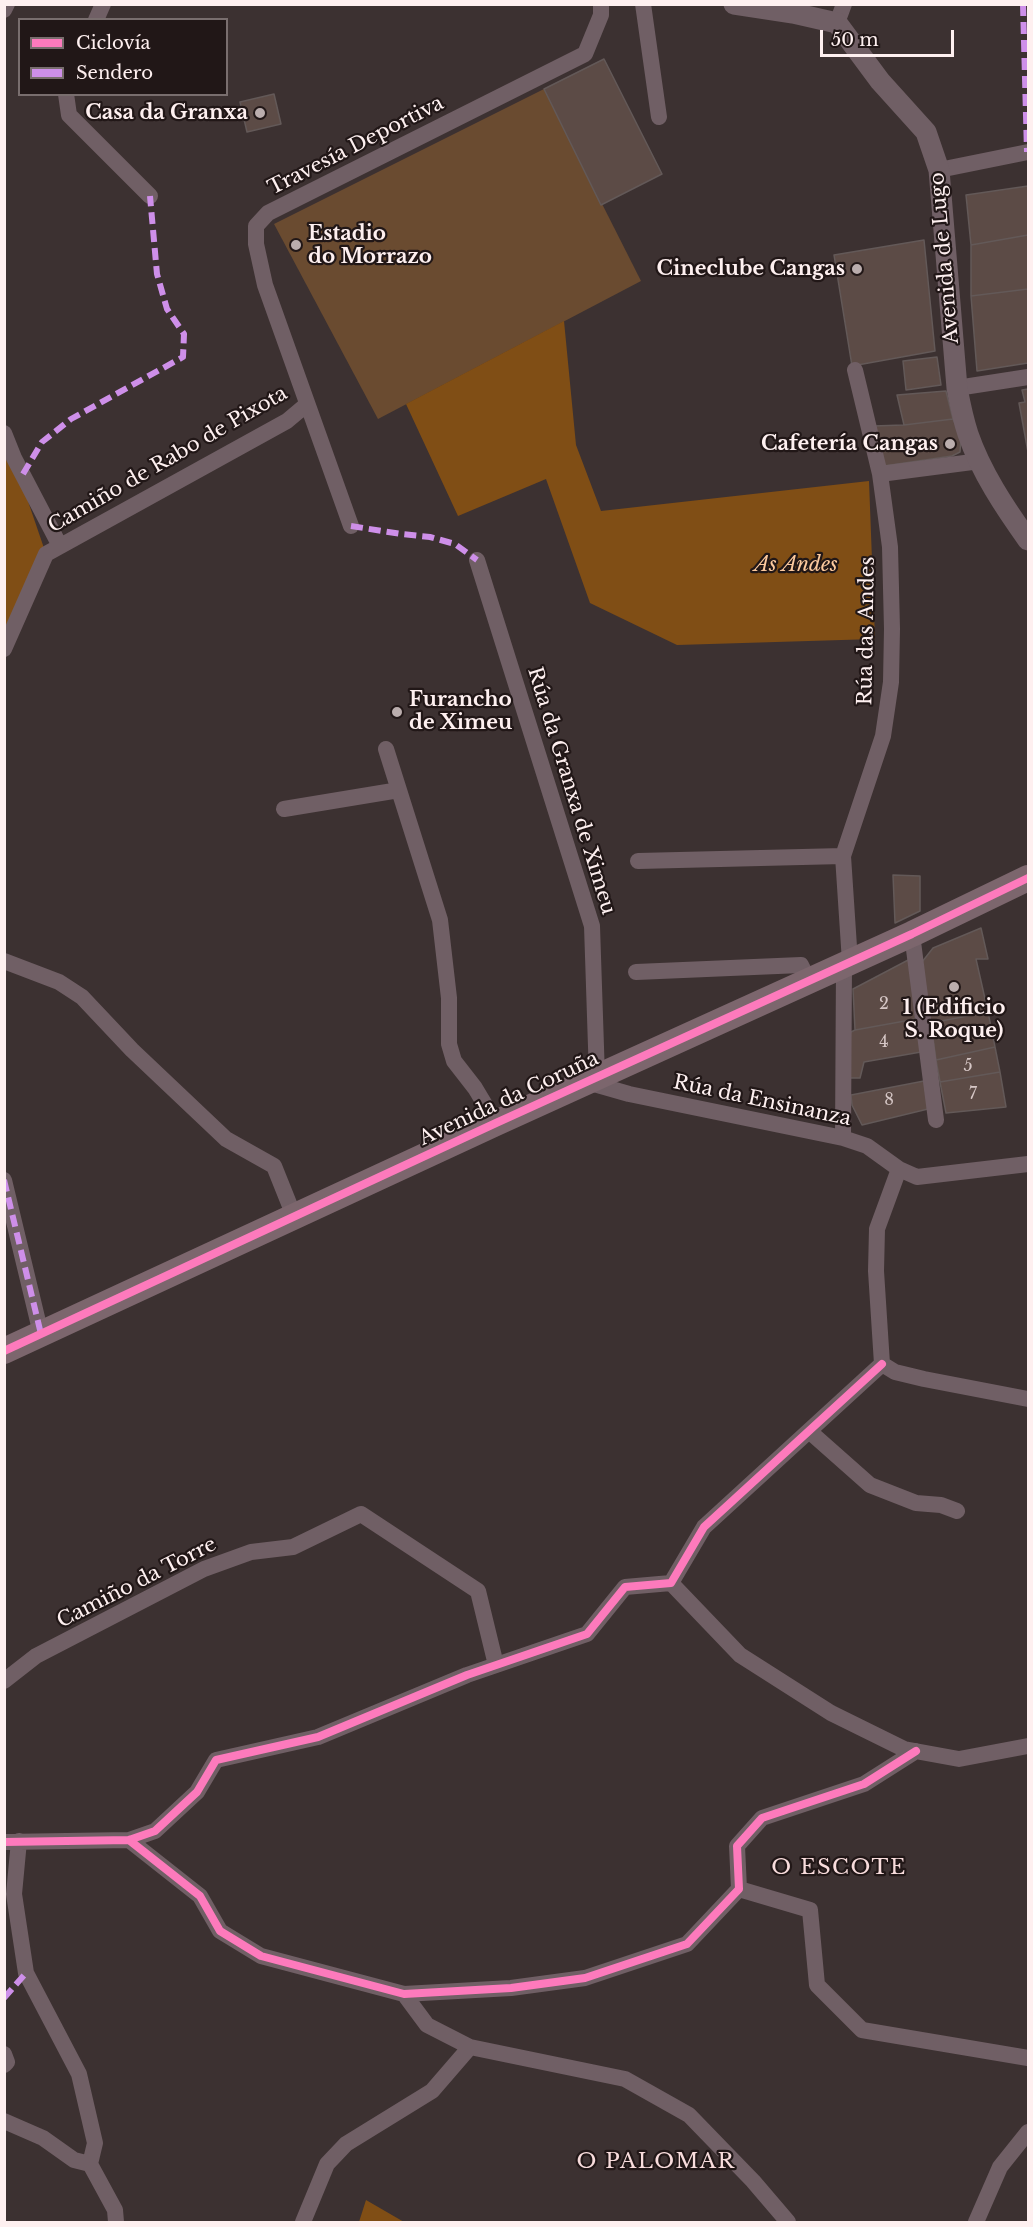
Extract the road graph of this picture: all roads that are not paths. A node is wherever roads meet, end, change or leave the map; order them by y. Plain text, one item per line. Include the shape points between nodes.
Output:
1 (7, 4) edge
2 (103, 4) edge
3 (601, 4) edge
4 (643, 4) edge
5 (734, 4) edge
6 (4, 10) edge
7 (840, 14) edge
8 (97, 18) edge
9 (66, 96) edge
10 (659, 117) dead end
11 (1029, 152) edge
12 (939, 170) junction
13 (150, 196) dead end
14 (855, 370) dead end
15 (1029, 377) edge
16 (957, 388) junction
17 (306, 405) junction
18 (4, 433) edge
19 (980, 461) junction
20 (880, 474) junction
21 (351, 526) dead end
22 (1029, 540) edge
23 (60, 546) junction
24 (477, 560) dead end
25 (4, 649) edge
26 (386, 749) dead end
27 (399, 790) junction
28 (284, 809) dead end
29 (843, 856) junction
30 (638, 861) dead end
31 (1029, 878) edge
32 (912, 934) junction
33 (4, 961) edge
34 (847, 964) junction
35 (636, 972) dead end
36 (809, 981) junction
37 (592, 1079) junction
38 (936, 1120) dead end
39 (496, 1123) junction
40 (843, 1138) junction
41 (1029, 1164) edge
42 (899, 1168) junction
43 (4, 1180) edge
44 (294, 1216) junction
45 (41, 1334) junction
46 (4, 1351) edge
47 (882, 1364) junction
48 (1029, 1399) edge
49 (809, 1431) junction
50 (957, 1511) dead end
51 (670, 1583) junction
52 (496, 1665) junction
53 (4, 1681) edge
54 (1029, 1746) edge
55 (916, 1751) junction
56 (129, 1840) junction
57 (12, 1842) edge
58 (739, 1889) junction
59 (404, 1994) junction
60 (470, 2047) junction
61 (4, 2054) edge
62 (1029, 2058) edge
63 (4, 2066) edge
64 (4, 2121) edge
65 (1029, 2132) edge
66 (90, 2163) junction
67 (116, 2223) edge
68 (303, 2223) edge
69 (788, 2223) edge
70 (976, 2223) edge

1 - 6 street
2 - 8 street
3 - 17 street, Travesía Deportiva via 601,15 585,54 268,213 256,226 265,285
4 - 10 street
5 - 7 street, Avenida de Lugo via 793,13
7 - 12 street, Avenida de Lugo via 880,81 926,132
9 - 13 street via 69,115
11 - 12 street
12 - 16 street, Avenida de Lugo
14 - 20 street, Rúa das Andes
15 - 16 street
16 - 19 street, Avenida de Lugo via 968,435
17 - 21 street, Travesía Deportiva
17 - 23 street, Camiño de Rabo de Pixota via 287,420
18 - 23 street
19 - 20 street
19 - 22 street, Avenida de Lugo
20 - 29 street, Rúa das Andes via 890,547 891,682 884,736
23 - 25 street, Camiño de Rabo de Pixota via 46,554
24 - 37 street, Rúa da Granxa de Ximeu via 592,926
26 - 27 street
27 - 28 street
27 - 39 street via 440,920 449,998 449,1044 454,1061
29 - 30 street
29 - 34 street, Rúa das Andes
31 - 32 main road, Avenida da Coruña
32 - 34 main road, Avenida da Coruña
32 - 38 street
33 - 44 street via 59,982 82,997 226,1139 274,1166
34 - 36 main road, Avenida da Coruña
34 - 40 street, Rúa das Andes
35 - 36 street via 801,965
36 - 37 main road, Avenida da Coruña
37 - 39 main road, Avenida da Coruña
37 - 40 street, Rúa da Ensinanza via 628,1094
39 - 44 main road, Avenida da Coruña
40 - 42 street, Rúa da Ensinanza via 867,1146
41 - 42 street, Rúa da Ensinanza via 916,1177
42 - 47 street via 877,1229
43 - 45 street
44 - 45 main road, Avenida da Coruña
45 - 46 main road, Avenida da Coruña
47 - 48 street via 895,1372 924,1379
47 - 49 street
49 - 50 street via 870,1485 916,1503
49 - 51 street via 704,1527
51 - 52 street via 625,1587 587,1634
51 - 55 street via 740,1655 831,1713 904,1749
52 - 53 street, Camiño da Torre via 478,1591 361,1514 293,1547 251,1552 204,1569 36,1656
52 - 56 street via 318,1737 216,1760 189,1800 155,1831
54 - 55 street via 959,1760
55 - 58 street via 864,1784 762,1818 737,1846
56 - 57 street
56 - 59 street via 200,1896 220,1931 261,1956
57 - 66 street via 14,1894 27,1973 79,2074 95,2143
58 - 59 street via 687,1944 585,1978 511,1988
58 - 62 street via 810,1910 817,1985 862,2030
59 - 60 street via 427,2025
60 - 68 street via 432,2091 346,2144 327,2164
60 - 69 street via 625,2079 689,2115
61 - 63 street
64 - 66 street via 43,2138 74,2160
65 - 70 street via 1000,2167
66 - 67 street via 115,2210

